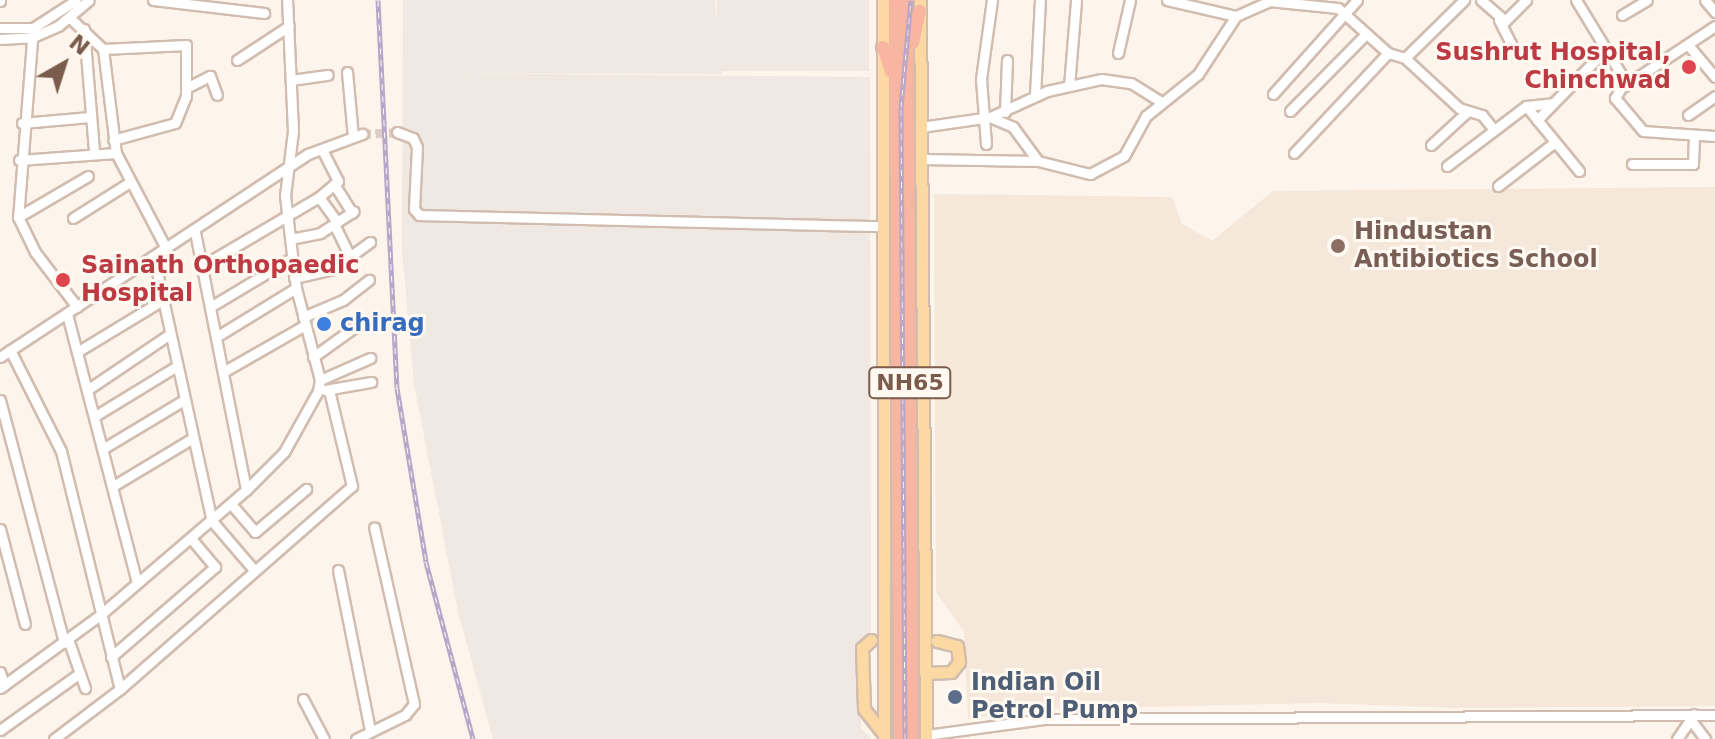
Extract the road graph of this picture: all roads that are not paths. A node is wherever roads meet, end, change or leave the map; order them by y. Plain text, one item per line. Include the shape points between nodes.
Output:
1 (76, 0) edge
2 (89, 0) edge
3 (153, 0) edge
4 (287, 0) edge
5 (883, 0) edge
6 (895, 0) edge
7 (907, 0) edge
8 (992, 0) edge
9 (1040, 0) edge
10 (1076, 0) edge
11 (1130, 0) edge
12 (1167, 0) edge
13 (1357, 0) edge
14 (1464, 0) edge
15 (1481, 0) edge
16 (1526, 0) edge
17 (1576, 0) edge
18 (1647, 0) edge
19 (1705, 0) edge
20 (1331, 3) edge
21 (920, 5) edge
22 (1715, 12) edge
23 (264, 13) dead end
24 (1345, 14) junction
25 (1622, 15) dead end
26 (1236, 16) junction
27 (69, 17) junction
28 (1499, 20) junction
29 (289, 26) junction
30 (1715, 26) edge
31 (0, 28) edge
32 (84, 29) junction
33 (33, 32) junction
34 (1366, 34) junction
35 (0, 39) edge
36 (1512, 45) dead end
37 (1688, 45) junction
38 (883, 47) junction
39 (103, 49) junction
40 (1605, 50) junction
41 (1118, 53) dead end
42 (1388, 53) junction
43 (1405, 58) junction
44 (237, 60) dead end
45 (1007, 60) dead end
46 (908, 65) junction
47 (347, 72) dead end
48 (328, 75) dead end
49 (1715, 77) edge
50 (291, 80) junction
51 (1627, 84) junction
52 (896, 86) junction
53 (1069, 86) junction
54 (186, 88) junction
55 (1273, 94) dead end
56 (217, 95) dead end
57 (1035, 95) junction
58 (1715, 96) edge
59 (1161, 102) junction
60 (1553, 103) junction
61 (1526, 106) junction
62 (1290, 111) dead end
63 (1468, 111) junction
64 (1005, 112) junction
65 (1688, 115) dead end
66 (90, 117) junction
67 (987, 117) junction
68 (1537, 120) junction
69 (22, 123) junction
70 (921, 127) junction
71 (1494, 130) junction
72 (397, 132) dead end
73 (1694, 135) junction
74 (1715, 136) edge
75 (113, 140) junction
76 (1555, 142) junction
77 (986, 144) dead end
78 (1431, 145) dead end
79 (322, 150) junction
80 (94, 151) junction
81 (116, 153) junction
82 (1294, 153) dead end
83 (921, 159) junction
84 (19, 160) junction
85 (1038, 161) junction
86 (1632, 164) dead end
87 (1447, 166) dead end
88 (289, 169) junction
89 (1579, 171) dead end
90 (88, 176) dead end
91 (130, 182) junction
92 (334, 184) junction
93 (1498, 186) dead end
94 (319, 197) junction
95 (18, 217) junction
96 (73, 218) dead end
97 (287, 219) junction
98 (335, 223) junction
99 (883, 226) junction
100 (195, 232) junction
101 (290, 239) junction
102 (370, 242) dead end
103 (167, 250) junction
104 (350, 257) junction
105 (154, 258) junction
106 (292, 258) junction
107 (202, 266) junction
108 (369, 280) dead end
109 (295, 283) junction
110 (163, 300) junction
111 (77, 307) junction
112 (210, 307) junction
113 (67, 314) junction
114 (304, 321) junction
115 (359, 324) dead end
116 (170, 334) junction
117 (216, 337) junction
118 (10, 350) junction
119 (77, 352) junction
120 (0, 357) edge
121 (313, 357) junction
122 (370, 358) dead end
123 (177, 366) junction
124 (223, 372) junction
125 (320, 380) junction
126 (371, 382) dead end
127 (87, 390) junction
128 (329, 390) junction
129 (318, 391) junction
130 (184, 400) junction
131 (1, 406) edge
132 (95, 416) junction
133 (193, 438) junction
134 (104, 448) junction
135 (113, 486) junction
136 (306, 489) dead end
137 (246, 490) junction
138 (231, 504) junction
139 (212, 521) junction
140 (374, 527) dead end
141 (0, 529) edge
142 (191, 538) junction
143 (254, 570) junction
144 (338, 570) dead end
145 (137, 583) junction
146 (100, 615) junction
147 (25, 624) dead end
148 (871, 640) dead end
149 (66, 641) junction
150 (937, 641) dead end
151 (111, 657) junction
152 (0, 672) edge
153 (80, 673) junction
154 (925, 673) junction
155 (2, 686) edge
156 (85, 688) dead end
157 (120, 689) junction
158 (303, 699) dead end
159 (906, 701) junction
160 (1692, 716) junction
161 (1714, 716) edge
162 (0, 730) edge
163 (370, 730) junction
164 (884, 736) edge
165 (1683, 736) edge
166 (926, 737) edge
167 (6, 739) edge
168 (54, 739) edge
169 (324, 739) edge
170 (356, 739) edge
171 (900, 739) edge
172 (912, 739) edge
173 (1705, 739) edge

1 - 33 street
2 - 27 street
3 - 23 street
4 - 29 street
5 - 38 main road
6 - 52 highway, NH65
7 - 46 highway, NH65
8 - 67 street via 981,79
9 - 57 street
10 - 53 street
11 - 41 street
12 - 26 street
13 - 24 street
14 - 43 street
15 - 28 street
16 - 28 street via 1505,21
17 - 40 street
18 - 25 street
19 - 22 street
20 - 24 street
20 - 26 street via 1269,1
21 - 46 highway
21 - 70 main road
24 - 34 street
24 - 55 street
26 - 59 street via 1198,74
27 - 32 street
27 - 33 street
28 - 36 street
29 - 44 street
29 - 50 street
30 - 37 street
31 - 33 street
32 - 39 street
32 - 66 street
33 - 35 street
33 - 69 street
34 - 42 street
34 - 62 street
37 - 49 street
37 - 51 street
38 - 52 highway
38 - 99 main road
39 - 54 street via 186,45
39 - 75 street
40 - 51 street
40 - 60 street
42 - 43 street
42 - 82 street
43 - 63 street
45 - 64 street
46 - 159 highway, NH65
47 - 79 street via 358,136
48 - 50 street
50 - 88 street
51 - 73 street via 1615,98 1639,128
52 - 159 highway, NH65
53 - 57 street
53 - 59 street via 1120,80
54 - 56 street via 214,73
54 - 75 street via 175,123
57 - 64 street
58 - 65 street
59 - 85 street via 1146,116 1124,156 1090,174
60 - 61 street
60 - 68 street
61 - 68 street
61 - 71 street
63 - 71 street via 1482,115
63 - 78 street
64 - 67 street
66 - 69 street
66 - 80 street
67 - 70 street
67 - 77 street
67 - 85 street via 1013,127
68 - 76 street
69 - 84 street
70 - 83 main road
71 - 87 street
72 - 99 street via 413,138 417,147 414,209 419,215
73 - 74 street
73 - 86 street via 1693,164
75 - 81 street
76 - 89 street
76 - 93 street
79 - 88 street
79 - 92 street via 338,181
80 - 81 street
80 - 84 street
81 - 91 street
83 - 85 street
83 - 154 main road
84 - 95 street
88 - 97 street
88 - 100 street
90 - 95 street
91 - 96 street
91 - 103 street
92 - 94 street
92 - 98 street via 353,212
94 - 97 street
94 - 98 street
95 - 111 street via 35,252
97 - 101 street
97 - 107 street
98 - 101 street via 320,233
98 - 104 street
99 - 164 main road
100 - 103 street
100 - 107 street
101 - 106 street
102 - 104 street
103 - 105 street
104 - 109 street
105 - 110 street
105 - 111 street
106 - 109 street
106 - 112 street
107 - 112 street
108 - 114 street
109 - 114 street
109 - 117 street
110 - 116 street
110 - 119 street
111 - 113 street
112 - 117 street
113 - 118 street
113 - 119 street
114 - 121 street
114 - 124 street
115 - 121 street
116 - 123 street
116 - 127 street
117 - 124 street
118 - 120 street
118 - 146 street via 61,451
119 - 127 street
121 - 125 street
122 - 125 street
123 - 130 street
123 - 132 street
124 - 137 street
125 - 129 street
126 - 128 street
127 - 132 street
128 - 129 street
128 - 143 street via 352,486
129 - 137 street via 284,452
130 - 133 street
130 - 134 street
131 - 149 street
132 - 134 street
133 - 135 street
133 - 139 street
134 - 135 street
135 - 145 street
136 - 138 street via 255,532
137 - 138 street
138 - 139 street
139 - 142 street
139 - 143 street
140 - 163 street via 414,698 410,712
141 - 147 street
142 - 145 street
142 - 151 street via 215,567
143 - 157 street
144 - 163 street
145 - 146 street
146 - 149 street
146 - 151 street
148 - 164 main road via 862,648 864,709
149 - 153 street
149 - 155 street
150 - 154 main road via 957,646 959,662 951,672
151 - 157 street
152 - 155 street
153 - 156 street
153 - 162 street
154 - 166 main road
157 - 168 street
158 - 169 street
159 - 171 highway, NH65
159 - 172 highway, NH65
160 - 161 street
160 - 165 street
160 - 166 street via 1045,719
160 - 173 street
162 - 167 street
163 - 170 street

